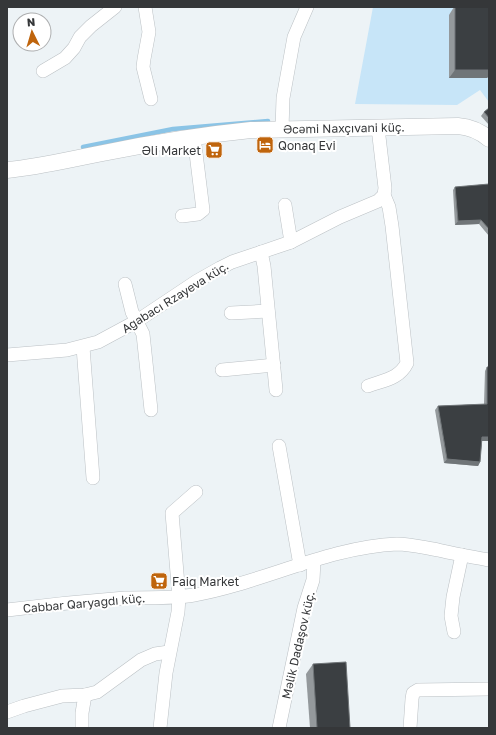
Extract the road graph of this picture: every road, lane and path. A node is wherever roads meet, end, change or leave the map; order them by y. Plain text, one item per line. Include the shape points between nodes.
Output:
1 (114, 7) edge
2 (145, 7) edge
3 (307, 7) edge
4 (43, 71) dead end
5 (151, 99) dead end
6 (378, 128) junction
7 (282, 129) junction
8 (194, 137) junction
9 (489, 139) edge
10 (7, 170) edge
11 (384, 195) junction
12 (285, 205) dead end
13 (182, 216) dead end
14 (291, 242) junction
15 (261, 252) junction
16 (124, 284) dead end
17 (268, 311) junction
18 (231, 313) dead end
19 (137, 321) junction
20 (83, 347) junction
21 (7, 355) edge
22 (274, 365) junction
23 (222, 370) dead end
24 (368, 386) dead end
25 (276, 390) dead end
26 (151, 410) dead end
27 (279, 446) dead end
28 (93, 478) dead end
29 (196, 492) dead end
30 (462, 555) junction
31 (489, 560) edge
32 (314, 561) junction
33 (300, 565) junction
34 (179, 597) junction
35 (7, 610) edge
36 (454, 632) dead end
37 (169, 652) junction
38 (489, 689) edge
39 (85, 695) junction
40 (7, 712) edge
41 (82, 728) edge
42 (160, 728) edge
43 (279, 728) edge
44 (410, 728) edge

1 - 4 street via 80,37 65,58
2 - 5 street via 149,32 143,68
3 - 7 street via 294,37 283,98
6 - 7 street, Əcəmi Naxçıvani küç.
6 - 9 street, Əcəmi Naxçıvani küç. via 470,127
6 - 11 street via 385,179
7 - 8 street, Əcəmi Naxçıvani küç.
8 - 10 street, Əcəmi Naxçıvani küç.
8 - 13 street via 203,210 198,214
11 - 14 street, Ağabacı Rzayeva küç. via 378,202 340,217
11 - 24 street via 392,226 407,363 403,371 394,377
12 - 14 street
14 - 15 street, Ağabacı Rzayeva küç.
15 - 17 street
15 - 19 street, Ağabacı Rzayeva küç. via 220,268
16 - 19 street
17 - 18 street
17 - 22 street
19 - 20 street, Ağabacı Rzayeva küç. via 110,337
19 - 26 street via 145,343
20 - 21 street, Ağabacı Rzayeva küç.
20 - 28 street
22 - 23 street
22 - 25 street
27 - 33 street
29 - 34 street via 172,513
30 - 31 street, Cabbar Qaryağdı küç.
30 - 32 street, Cabbar Qaryağdı küç. via 398,544 360,548
30 - 36 street via 451,616
32 - 33 street, Cabbar Qaryağdı küç.
32 - 43 street, Məlik Dadaşov küç. via 314,580 304,608
33 - 34 street, Cabbar Qaryağdı küç. via 217,590
34 - 35 street, Cabbar Qaryağdı küç. via 89,600
34 - 37 street
37 - 39 street via 141,660 104,688
37 - 42 street
38 - 44 street via 418,690 413,693
39 - 40 street via 62,696
39 - 41 street

